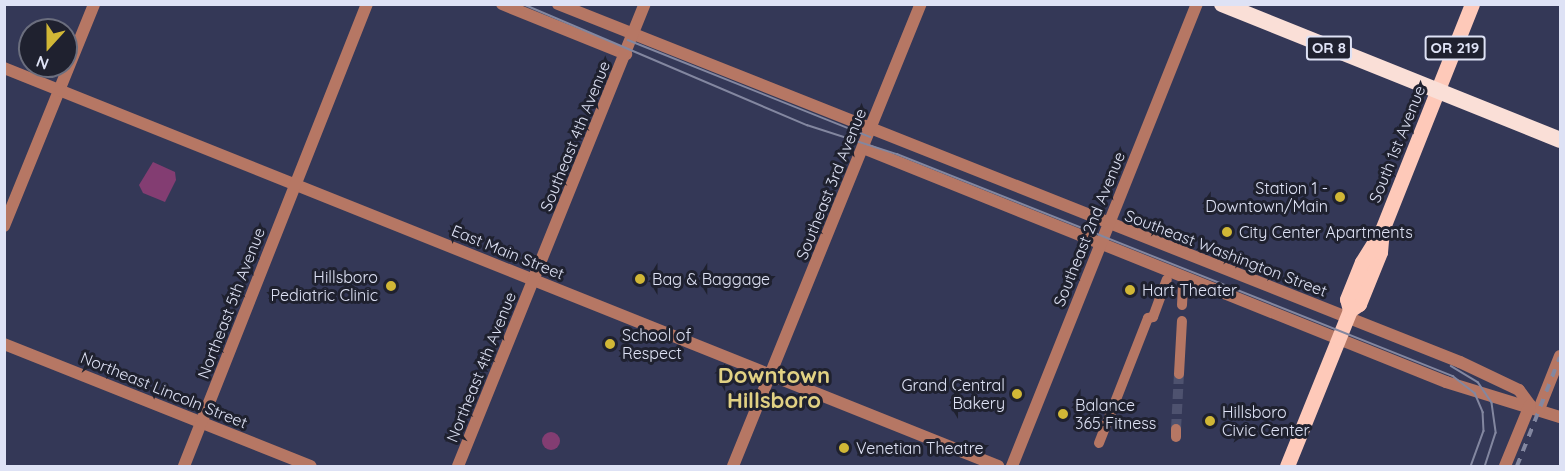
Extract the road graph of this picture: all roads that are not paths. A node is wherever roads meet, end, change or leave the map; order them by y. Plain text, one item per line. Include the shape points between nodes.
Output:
1 (93, 4) edge
2 (367, 4) edge
3 (502, 4) edge
4 (558, 4) edge
5 (645, 4) edge
6 (921, 4) edge
7 (1197, 4) edge
8 (1222, 4) edge
9 (1472, 4) edge
10 (633, 35) junction
11 (626, 54) junction
12 (4, 69) edge
13 (58, 90) junction
14 (1437, 91) junction
15 (871, 130) junction
16 (1560, 140) edge
17 (863, 148) junction
18 (295, 185) junction
19 (1108, 225) junction
20 (4, 226) edge
21 (1101, 244) junction
22 (1167, 279) dead end
23 (535, 280) junction
24 (1183, 286) dead end
25 (1182, 305) dead end
26 (1348, 313) junction
27 (1182, 321) dead end
28 (1338, 338) junction
29 (4, 344) edge
30 (1560, 356) edge
31 (1179, 374) tunnel mouth
32 (772, 376) junction
33 (1535, 407) junction
34 (1560, 417) edge
35 (201, 423) junction
36 (1099, 443) dead end
37 (184, 466) edge
38 (311, 466) edge
39 (458, 466) edge
40 (733, 466) edge
41 (998, 466) edge
42 (1012, 466) edge
43 (1287, 466) edge
44 (1505, 466) edge

1 - 13 street
2 - 18 street, Northeast 5th Avenue
3 - 11 street
4 - 10 street, Southeast Washington Street
5 - 10 street, Southeast 4th Avenue
6 - 15 street, Southeast 3rd Avenue
7 - 19 street, Southeast 2nd Avenue
8 - 14 highway, OR 8
9 - 14 main road, South 1st Avenue / OR 219
10 - 11 street, Southeast 4th Avenue
10 - 15 street, Southeast Washington Street
11 - 23 street, Southeast 4th Avenue
12 - 13 street, East Main Street
13 - 18 street, East Main Street
13 - 20 street
14 - 16 highway, OR 8
14 - 26 main road, South 1st Avenue via 1382,230 1380,252 1359,304
15 - 17 street, Southeast 3rd Avenue
15 - 19 street, Southeast Washington Street
17 - 21 street
17 - 32 street, Southeast 3rd Avenue
18 - 23 street, East Main Street
18 - 35 street, Northeast 5th Avenue
19 - 21 street, Southeast 2nd Avenue
19 - 26 street, Southeast Washington Street
21 - 28 street
21 - 42 street, Southeast 2nd Avenue
22 - 36 street
23 - 32 street, East Main Street
23 - 39 street, Northeast 4th Avenue
24 - 25 street
26 - 28 main road, South 1st Avenue
26 - 33 street, Southeast Washington Street via 1519,390
27 - 31 street
28 - 33 street via 1446,382 1513,405
28 - 43 main road, South 1st Avenue
29 - 35 street, Northeast Lincoln Street
30 - 33 street
32 - 40 street, Southeast 3rd Avenue
32 - 41 street, East Main Street
33 - 34 street
33 - 44 street
35 - 37 street, Northeast 5th Avenue
35 - 38 street, Northeast Lincoln Street

